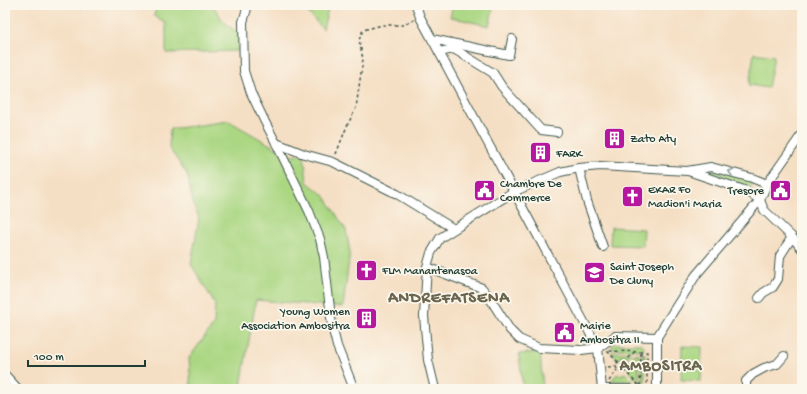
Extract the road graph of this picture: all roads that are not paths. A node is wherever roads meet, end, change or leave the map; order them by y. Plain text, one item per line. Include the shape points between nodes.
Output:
1 (248, 5) edge
2 (416, 5) edge
3 (432, 39) junction
4 (512, 39) dead end
5 (439, 52) junction
6 (557, 132) dead end
7 (802, 134) edge
8 (276, 143) junction
9 (579, 168) junction
10 (687, 171) junction
11 (767, 184) junction
12 (513, 192) junction
13 (760, 200) junction
14 (454, 228) junction
15 (792, 237) junction
16 (603, 248) dead end
17 (802, 249) edge
18 (427, 267) junction
19 (759, 298) dead end
20 (657, 337) junction
21 (598, 348) junction
22 (784, 356) dead end
23 (5, 375) edge
24 (18, 389) edge
25 (354, 389) edge
26 (435, 389) edge
27 (602, 389) edge
28 (630, 389) edge
29 (657, 389) edge
30 (746, 389) edge

1 - 8 street via 243,22 244,71
2 - 3 street
3 - 4 street via 509,55
3 - 5 street
5 - 6 street via 454,49 493,73 502,87 541,130
5 - 12 street
7 - 11 street
8 - 14 street via 333,162 397,194
8 - 25 street via 320,239 332,326
9 - 10 street via 600,166
9 - 12 street via 560,172
9 - 16 street
11 -> 10 street via 711,167
10 - 13 street via 747,191
11 - 13 street
12 - 14 street
12 - 21 street
13 - 15 street via 764,210
13 - 20 street via 696,275
14 - 18 street via 440,238 431,253
15 - 17 street
15 - 19 street via 780,256 778,279
18 - 21 street via 482,288 519,339 539,348
18 - 26 street via 424,316 428,360
20 - 21 street via 615,336
20 - 29 street
21 - 27 street
22 - 30 street via 777,364 753,374 746,382
23 - 24 street
27 - 28 street

